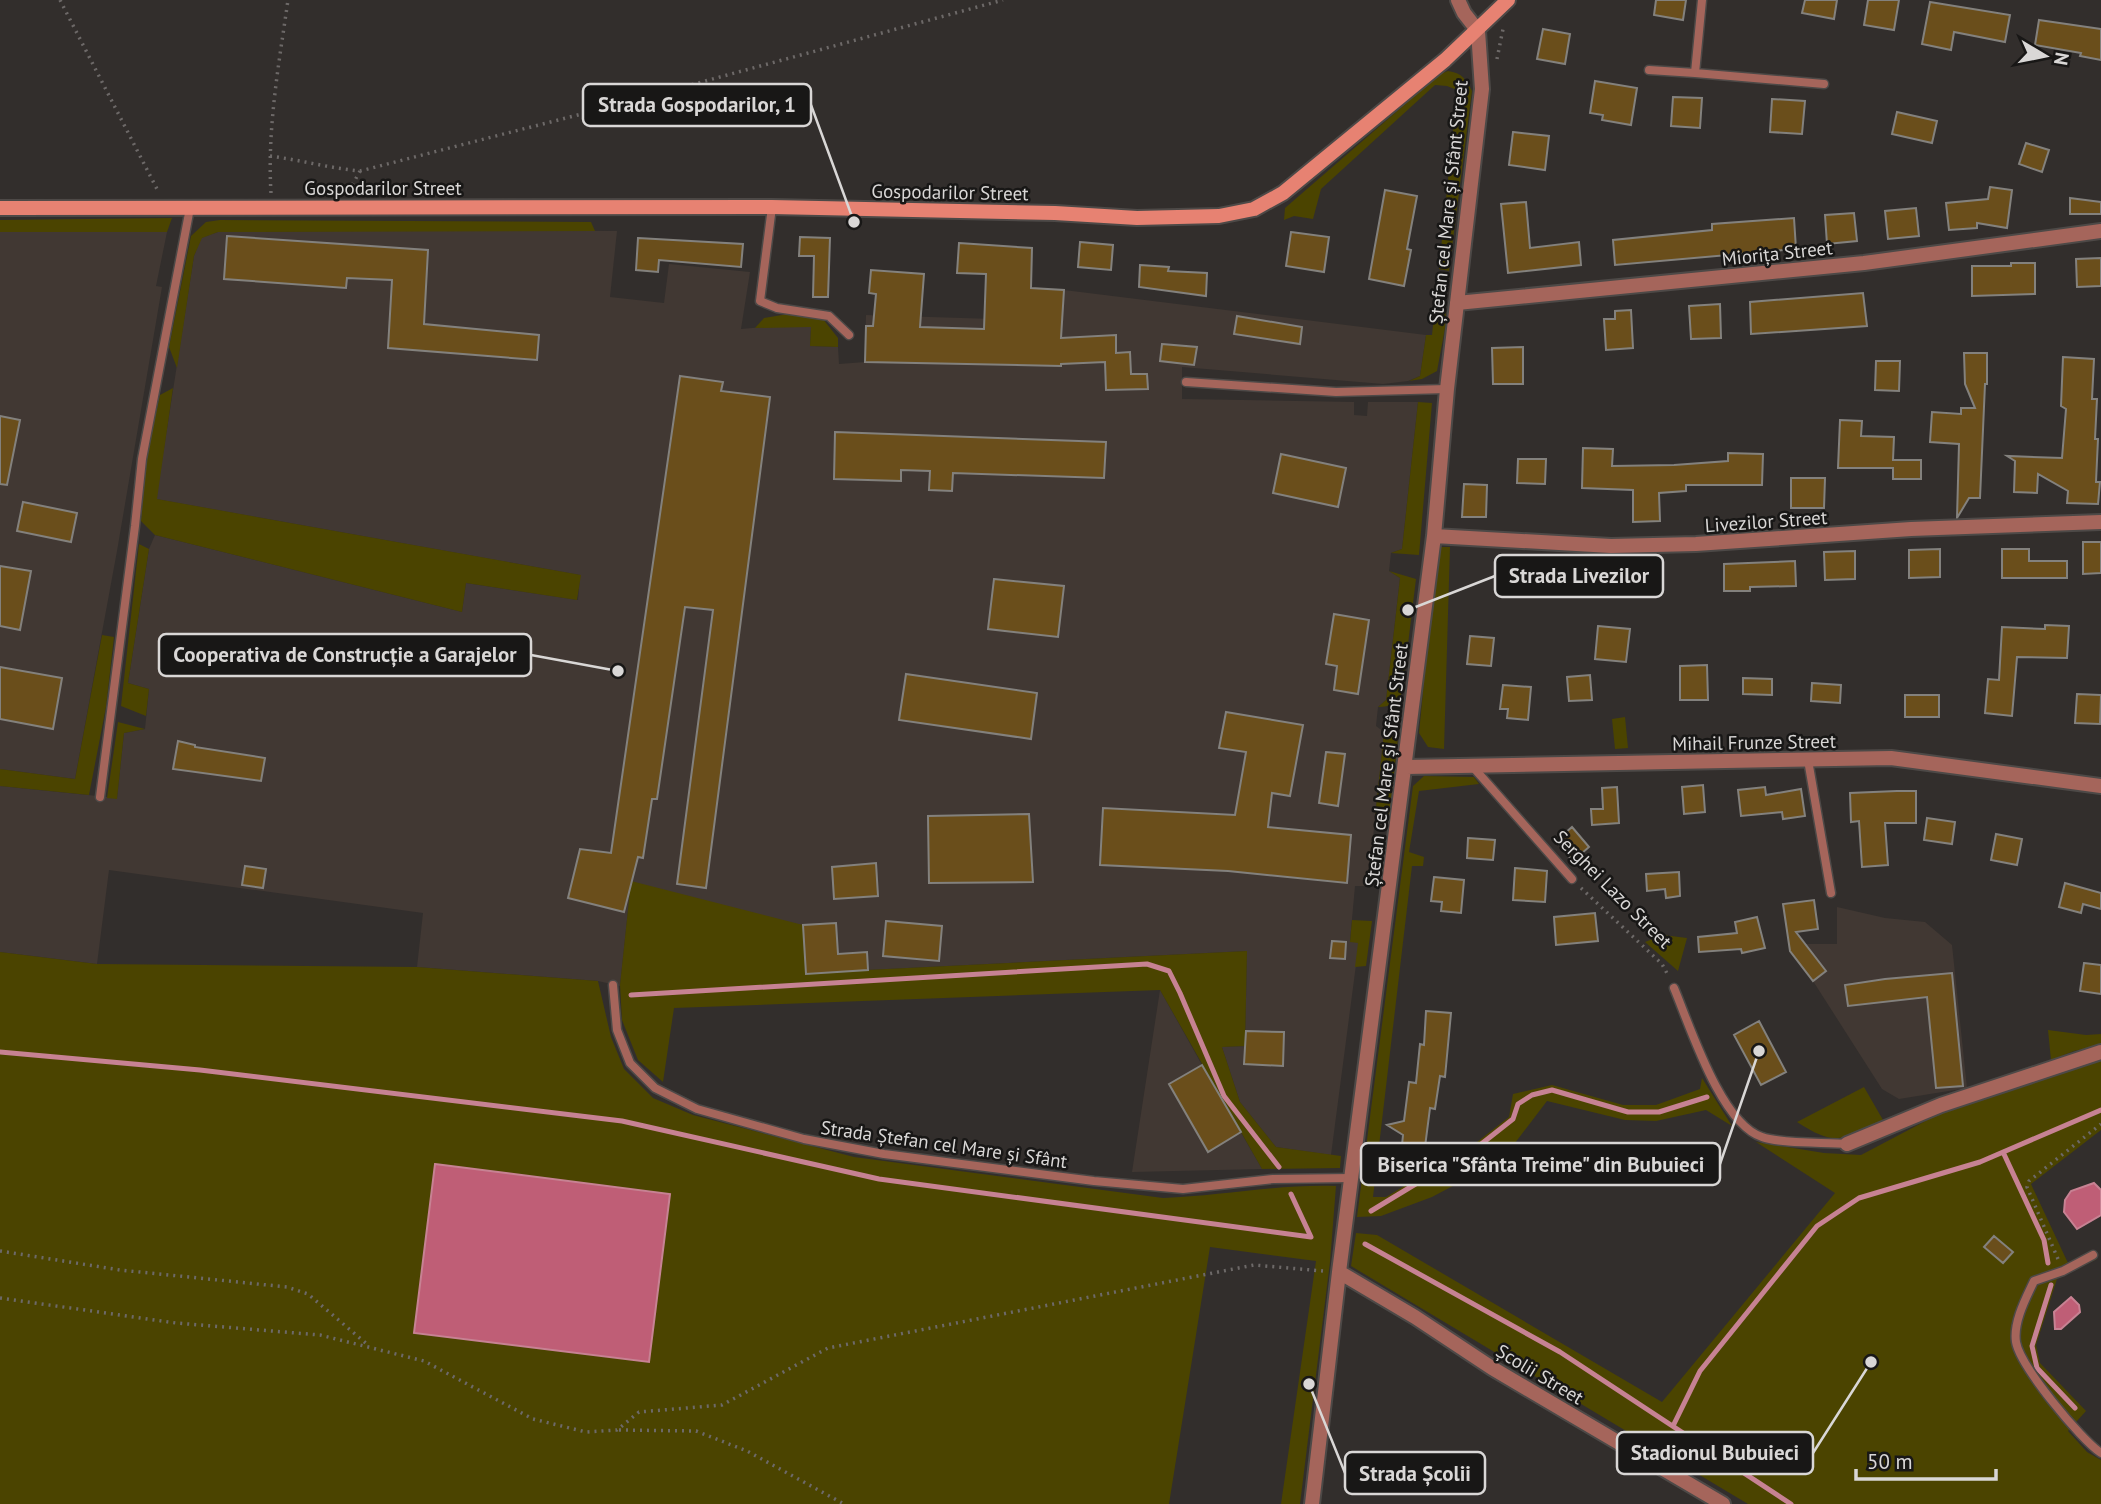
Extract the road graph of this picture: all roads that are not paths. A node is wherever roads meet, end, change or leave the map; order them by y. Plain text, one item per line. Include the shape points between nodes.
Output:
1 (1458, 0) edge
2 (1508, 0) edge
3 (1702, 0) edge
4 (1478, 31) junction
5 (1649, 70) dead end
6 (1695, 73) junction
7 (1824, 84) dead end
8 (772, 207) junction
9 (0, 208) edge
10 (190, 208) junction
11 (2101, 231) edge
12 (1457, 303) junction
13 (849, 335) dead end
14 (1186, 382) dead end
15 (1447, 389) junction
16 (2101, 522) edge
17 (1434, 536) junction
18 (1808, 760) junction
19 (1406, 767) junction
20 (1473, 767) junction
21 (2101, 786) edge
22 (100, 797) dead end
23 (1572, 879) road end
24 (1831, 893) dead end
25 (613, 985) dead end
26 (1674, 988) road end
27 (2101, 1052) edge
28 (1847, 1144) joint
29 (1351, 1178) junction
30 (2093, 1255) dead end
31 (1339, 1272) junction
32 (2101, 1453) edge
33 (1312, 1504) edge
34 (1723, 1504) edge

1 - 4 street
2 - 4 street
3 - 6 lane
4 - 8 street, Gospodarilor Street via 1283,192 1254,209 1219,216 1137,218
4 - 12 street, Ștefan cel Mare și Sfânt Street via 1482,89
5 - 6 lane
6 - 7 lane
8 - 10 street, Gospodarilor Street
8 - 13 lane via 760,301 829,316
9 - 10 street, Gospodarilor Street
10 - 22 lane via 142,459
11 - 12 street, Miorița Street via 1850,264
12 - 15 street, Ștefan cel Mare și Sfânt Street
14 - 15 lane via 1336,392
15 - 17 street, Ștefan cel Mare și Sfânt Street
16 - 17 street, Livezilor Street via 1696,544 1599,545
17 - 19 street, Ștefan cel Mare și Sfânt Street
18 - 20 street, Mihail Frunze Street
18 - 21 street, Mihail Frunze Street via 1891,758
18 - 24 lane
19 - 20 street, Mihail Frunze Street
19 - 29 street, Ștefan cel Mare și Sfânt Street
20 - 23 lane, Serghei Lazo Street
25 - 29 lane, Strada Ștefan cel Mare și Sfânt via 621,1041 630,1063 655,1088 697,1109 804,1139 884,1154 1172,1189 1273,1179
26 - 28 lane via 1713,1081 1740,1124 1764,1138
27 - 28 street via 1941,1105
29 - 31 street, Ștefan cel Mare și Sfânt Street
30 - 32 lane via 2034,1281 2019,1320 2016,1343 2027,1366 2077,1431
31 - 33 street, Ștefan cel Mare și Sfânt Street
31 - 34 street, Școlii Street

